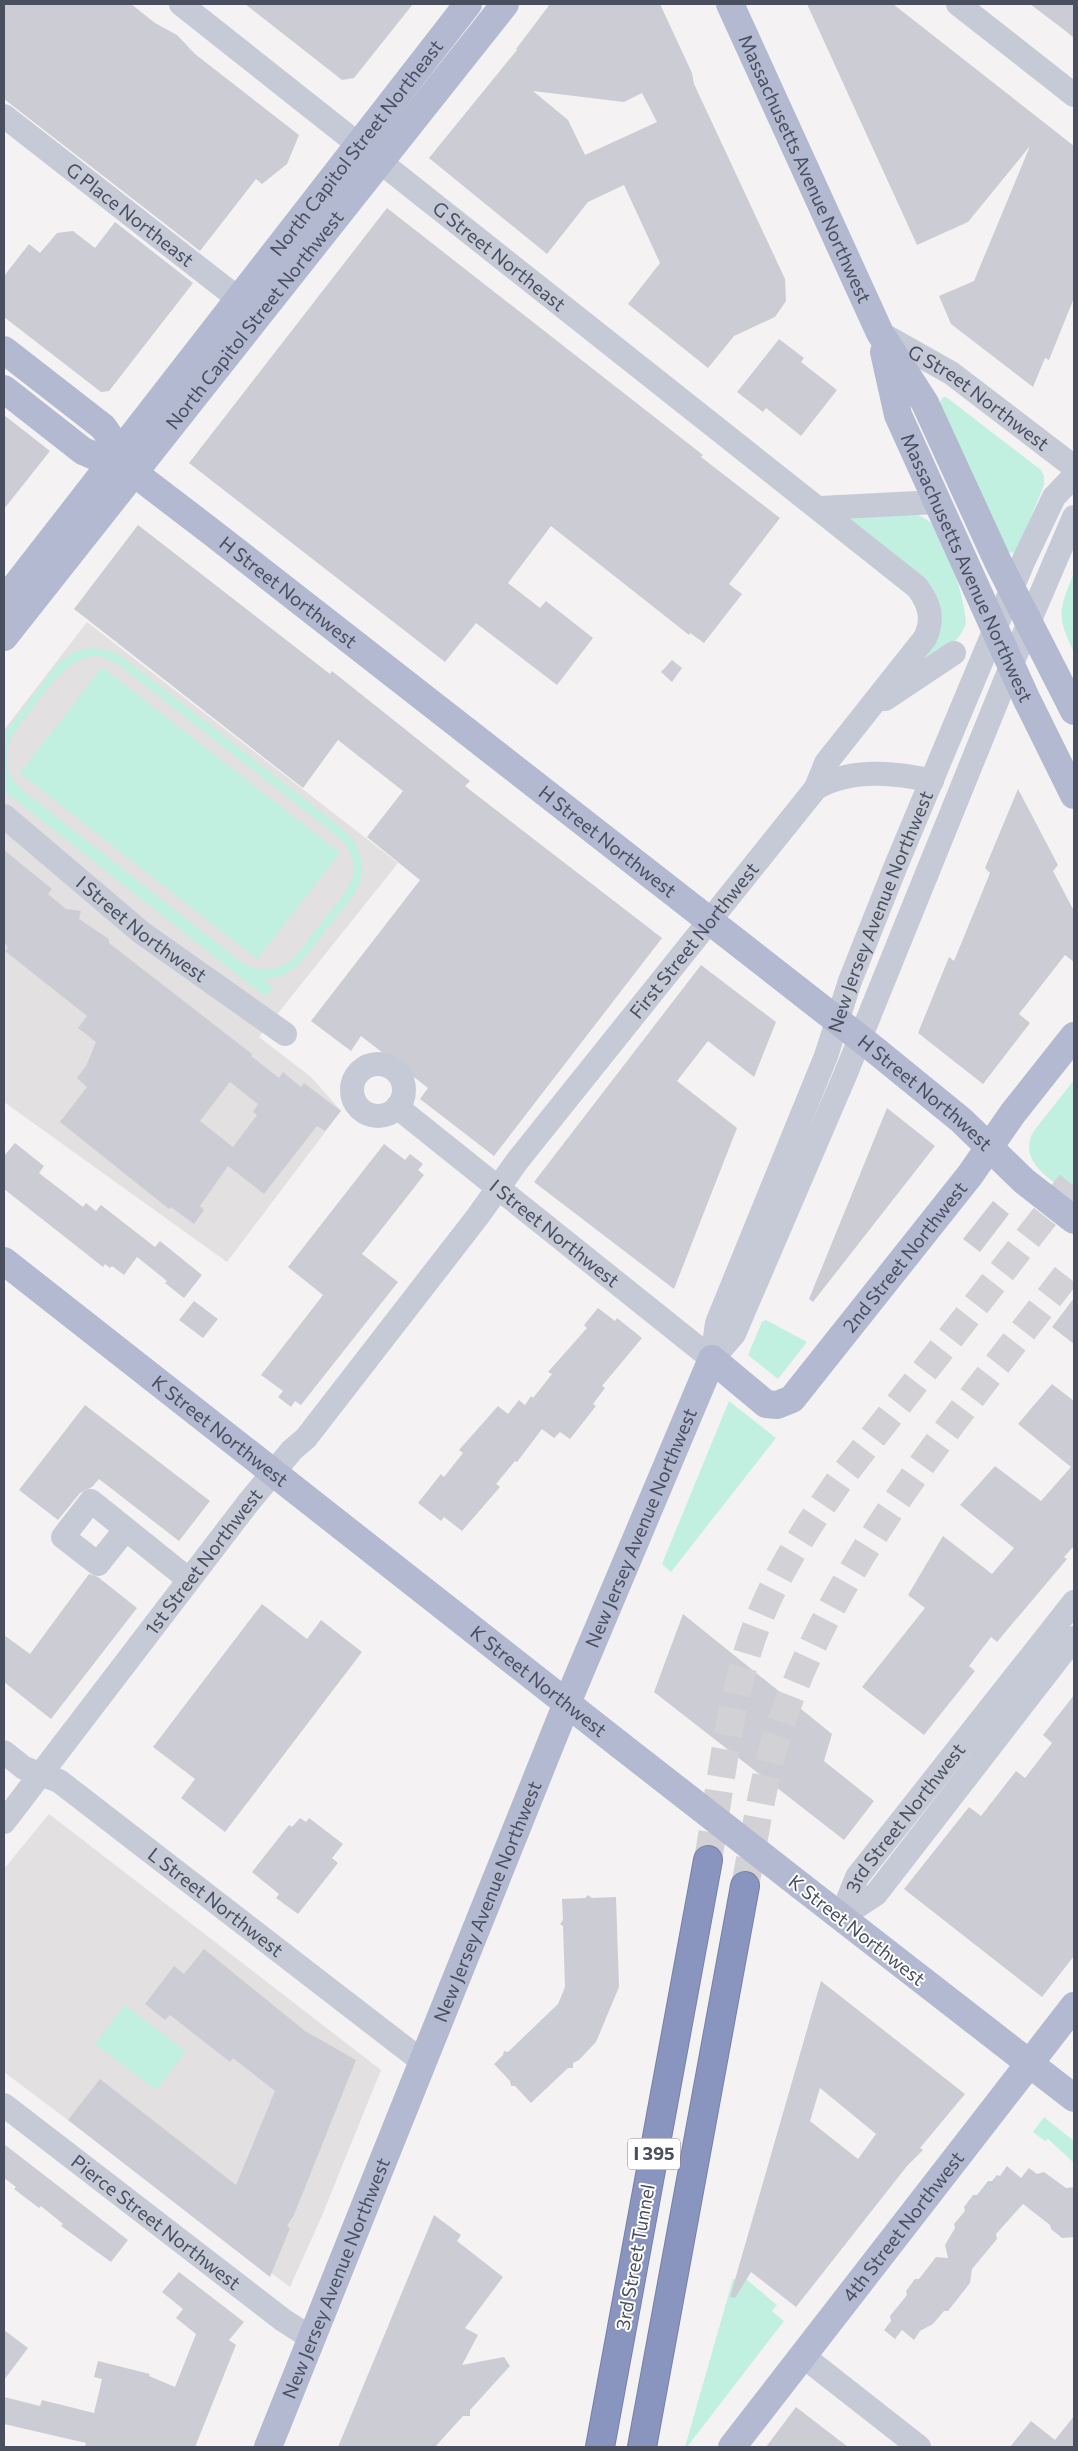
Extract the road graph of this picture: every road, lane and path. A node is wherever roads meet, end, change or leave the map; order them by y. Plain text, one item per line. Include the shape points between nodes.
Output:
1 (181, 4) edge
2 (468, 4) edge
3 (505, 4) edge
4 (730, 4) edge
5 (958, 4) edge
6 (435, 46) junction
7 (457, 64) junction
8 (1074, 95) edge
9 (4, 116) edge
10 (359, 145) junction
11 (380, 163) junction
12 (249, 306) junction
13 (880, 333) junction
14 (4, 350) edge
15 (4, 389) edge
16 (121, 462) junction
17 (1074, 467) edge
18 (1074, 476) edge
19 (937, 502) junction
20 (820, 508) junction
21 (1074, 517) edge
22 (1012, 589) junction
23 (18, 595) edge
24 (1029, 622) junction
25 (994, 630) junction
26 (4, 637) edge
27 (954, 653) dead end
28 (1011, 666) junction
29 (875, 703) junction
30 (1074, 711) edge
31 (932, 781) junction
32 (816, 788) junction
33 (1074, 795) edge
34 (4, 816) edge
35 (708, 921) junction
36 (837, 1021) junction
37 (285, 1034) dead end
38 (1074, 1036) edge
39 (860, 1039) junction
40 (397, 1107) dead end
41 (990, 1147) junction
42 (498, 1188) junction
43 (1074, 1220) edge
44 (4, 1261) edge
45 (712, 1359) junction
46 (274, 1474) junction
47 (125, 1530) dead end
48 (188, 1579) junction
49 (1074, 1602) edge
50 (1069, 1635) edge
51 (567, 1703) junction
52 (4, 1752) edge
53 (42, 1773) junction
54 (4, 1822) edge
55 (708, 1860) tunnel mouth
56 (745, 1886) tunnel mouth
57 (841, 1917) junction
58 (1074, 2006) edge
59 (423, 2062) junction
60 (1029, 2063) junction
61 (1074, 2098) edge
62 (4, 2105) edge
63 (311, 2338) junction
64 (803, 2356) junction
65 (268, 2447) edge
66 (600, 2447) edge
67 (642, 2447) edge
68 (732, 2447) edge
69 (919, 2447) edge

1 - 10 street, G Street Northeast
2 - 6 main road, North Capitol Street Northeast
3 - 7 main road, North Capitol Street Northwest
4 - 13 main road, Massachusetts Avenue Northwest
5 - 8 street
6 - 7 main road
6 - 10 main road, North Capitol Street Northeast
7 - 11 main road, North Capitol Street Northwest
9 - 12 street, G Place Northeast
10 - 11 street, G Street Northeast
10 - 12 main road, North Capitol Street Northeast
11 - 12 main road, North Capitol Street Northwest
11 - 20 street, G Street Northeast
12 - 16 main road, North Capitol Street Northeast
13 - 17 street, G Street Northwest via 950,373
13 - 19 main road, Massachusetts Avenue Northwest via 898,414
13 - 22 main road, Massachusetts Avenue Northwest via 925,403
14 - 16 main road via 103,427
15 - 16 main road via 83,451
16 - 23 main road
16 - 35 main road, H Street Northwest
18 - 22 street, New Jersey Avenue Northwest via 1054,497
19 - 20 street
19 - 25 main road, Massachusetts Avenue Northwest
20 - 29 street via 917,587 930,613 925,638
21 - 24 street, New Jersey Avenue Northwest
22 - 24 main road, Massachusetts Avenue Northwest
22 - 25 street, New Jersey Avenue Northwest
23 - 26 main road
24 - 28 street, New Jersey Avenue Northwest
24 - 30 main road, Massachusetts Avenue Northwest
25 - 28 main road, Massachusetts Avenue Northwest
25 - 31 street, New Jersey Avenue Northwest
27 - 29 street via 891,697
28 - 33 main road, Massachusetts Avenue Northwest
28 - 39 street, New Jersey Avenue Northwest
29 - 32 street via 826,763
31 - 32 street, First Street Northwest via 907,775 862,774 836,778
31 - 36 street, New Jersey Avenue Northwest via 850,981
32 - 35 street, First Street Northwest
34 - 37 street, I Street Northwest via 142,933
35 - 36 main road, H Street Northwest
35 - 42 street, First Street Northwest
36 - 39 main road, H Street Northwest
36 - 45 street, New Jersey Avenue Northwest via 826,1056 717,1324
38 - 41 main road, 2nd Street Northwest
39 - 41 main road, H Street Northwest via 962,1120
39 - 45 street, New Jersey Avenue Northwest via 734,1334
40 - 42 street, I Street Northwest
41 - 43 main road, H Street Northwest via 1024,1181
41 - 45 main road, 2nd Street Northwest via 792,1399 777,1405 766,1404
42 - 45 street, I Street Northwest
42 - 46 street, 1st Street Northwest via 312,1430
44 - 46 main road, K Street Northwest
45 - 51 main road, New Jersey Avenue Northwest
46 - 48 street, 1st Street Northwest
46 - 51 main road, K Street Northwest
47 - 48 street
48 - 53 street, 1st Street Northwest
49 - 50 street, 3rd Street Northwest
50 - 57 street, 3rd Street Northwest via 876,1894
51 - 57 main road, K Street Northwest, bridge
51 - 59 main road, New Jersey Avenue Northwest
52 - 53 street, L Street Northwest via 24,1768
53 - 54 street, 1st Street Northwest
53 - 59 street, L Street Northwest via 59,1781
55 - 66 highway, 3rd Street Tunnel / I 395
56 - 67 highway, I 395
57 - 60 main road, K Street Northwest
58 - 60 main road, 4th Street Northwest
59 - 63 main road, New Jersey Avenue Northwest
60 - 61 main road, K Street Northwest
60 - 64 main road, 4th Street Northwest
62 - 63 street, Pierce Street Northwest via 283,2320
63 - 65 main road, New Jersey Avenue Northwest
64 - 68 main road, 4th Street Northwest
64 - 69 street

